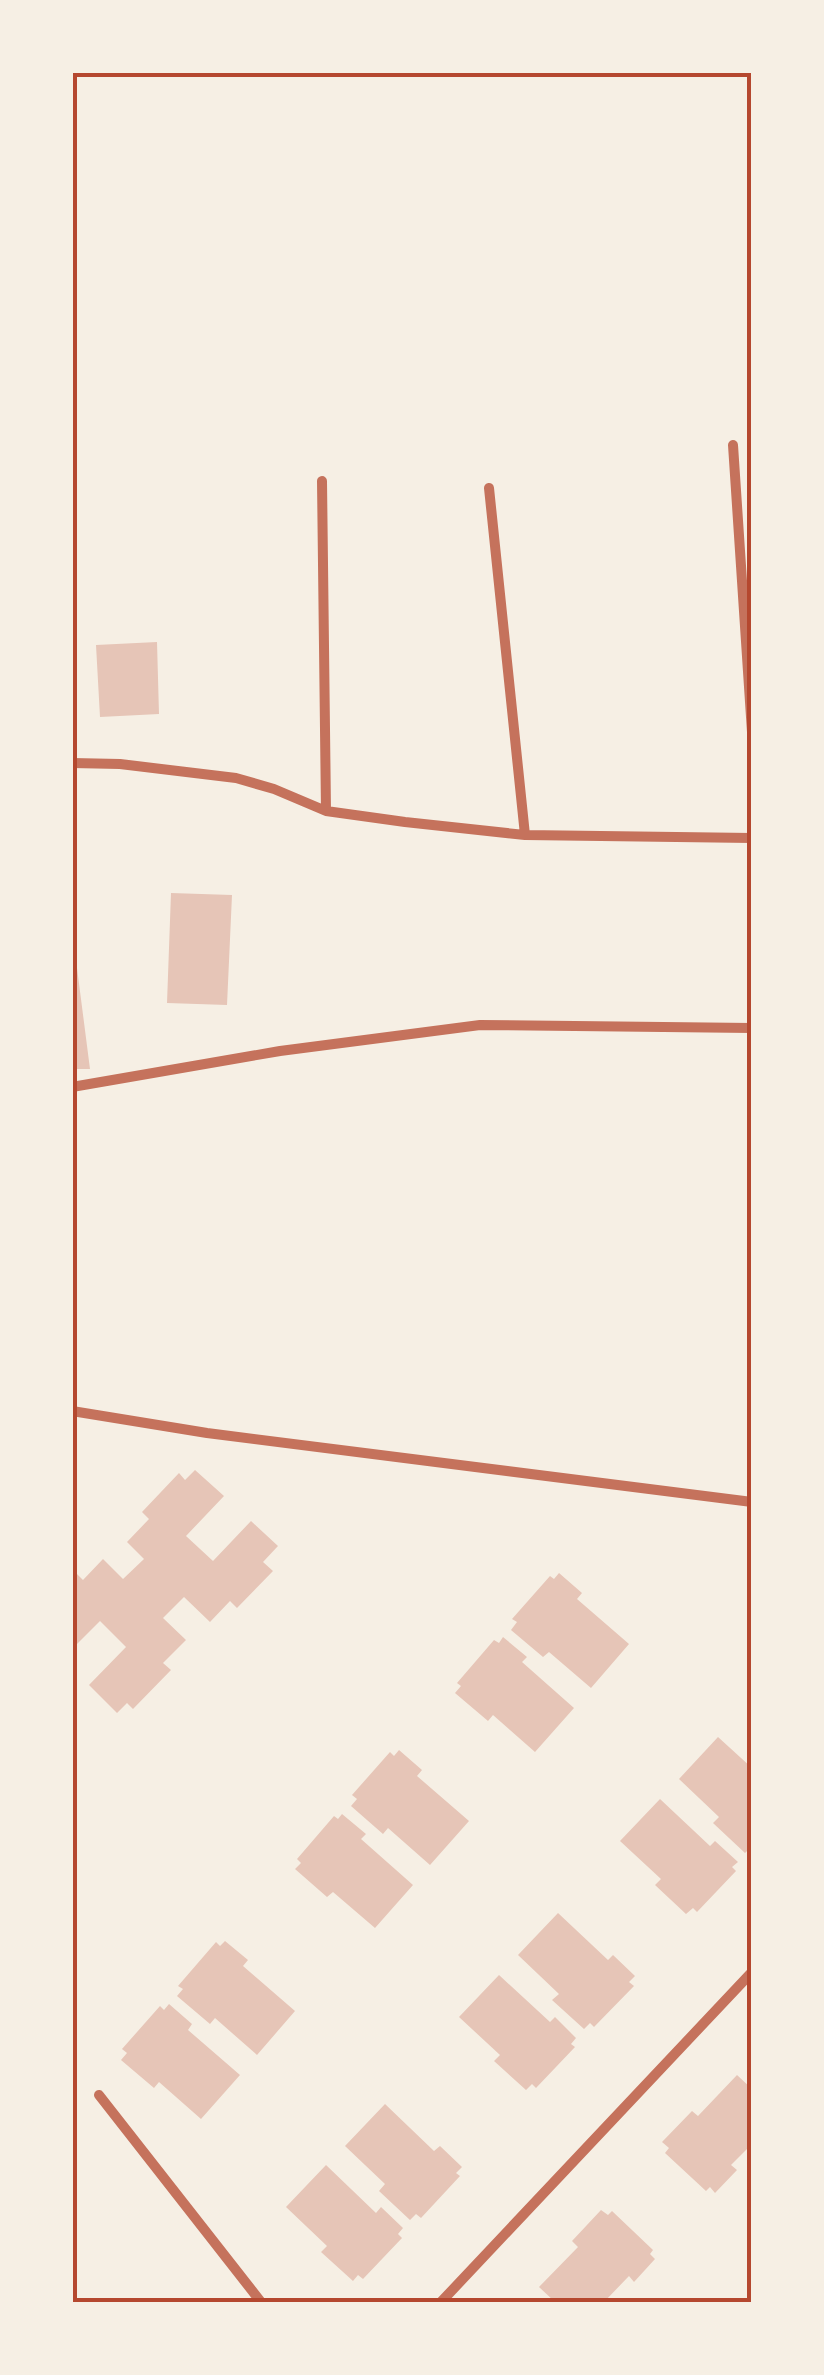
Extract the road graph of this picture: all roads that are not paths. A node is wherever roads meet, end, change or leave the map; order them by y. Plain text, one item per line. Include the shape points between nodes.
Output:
1 (733, 445) dead end
2 (322, 481) dead end
3 (488, 488) dead end
4 (752, 732) edge
5 (72, 763) edge
6 (326, 812) junction
7 (525, 835) junction
8 (752, 838) edge
9 (752, 1028) edge
10 (72, 1087) edge
11 (72, 1410) edge
12 (752, 1502) edge
13 (752, 1972) edge
14 (100, 2095) dead end
15 (261, 2302) edge
16 (441, 2302) edge

1 - 4 street
2 - 6 street
3 - 7 street
5 - 6 street via 236,778
6 - 7 street
7 - 8 street
9 - 10 street via 480,1025
11 - 12 street
13 - 16 street
14 - 15 street

